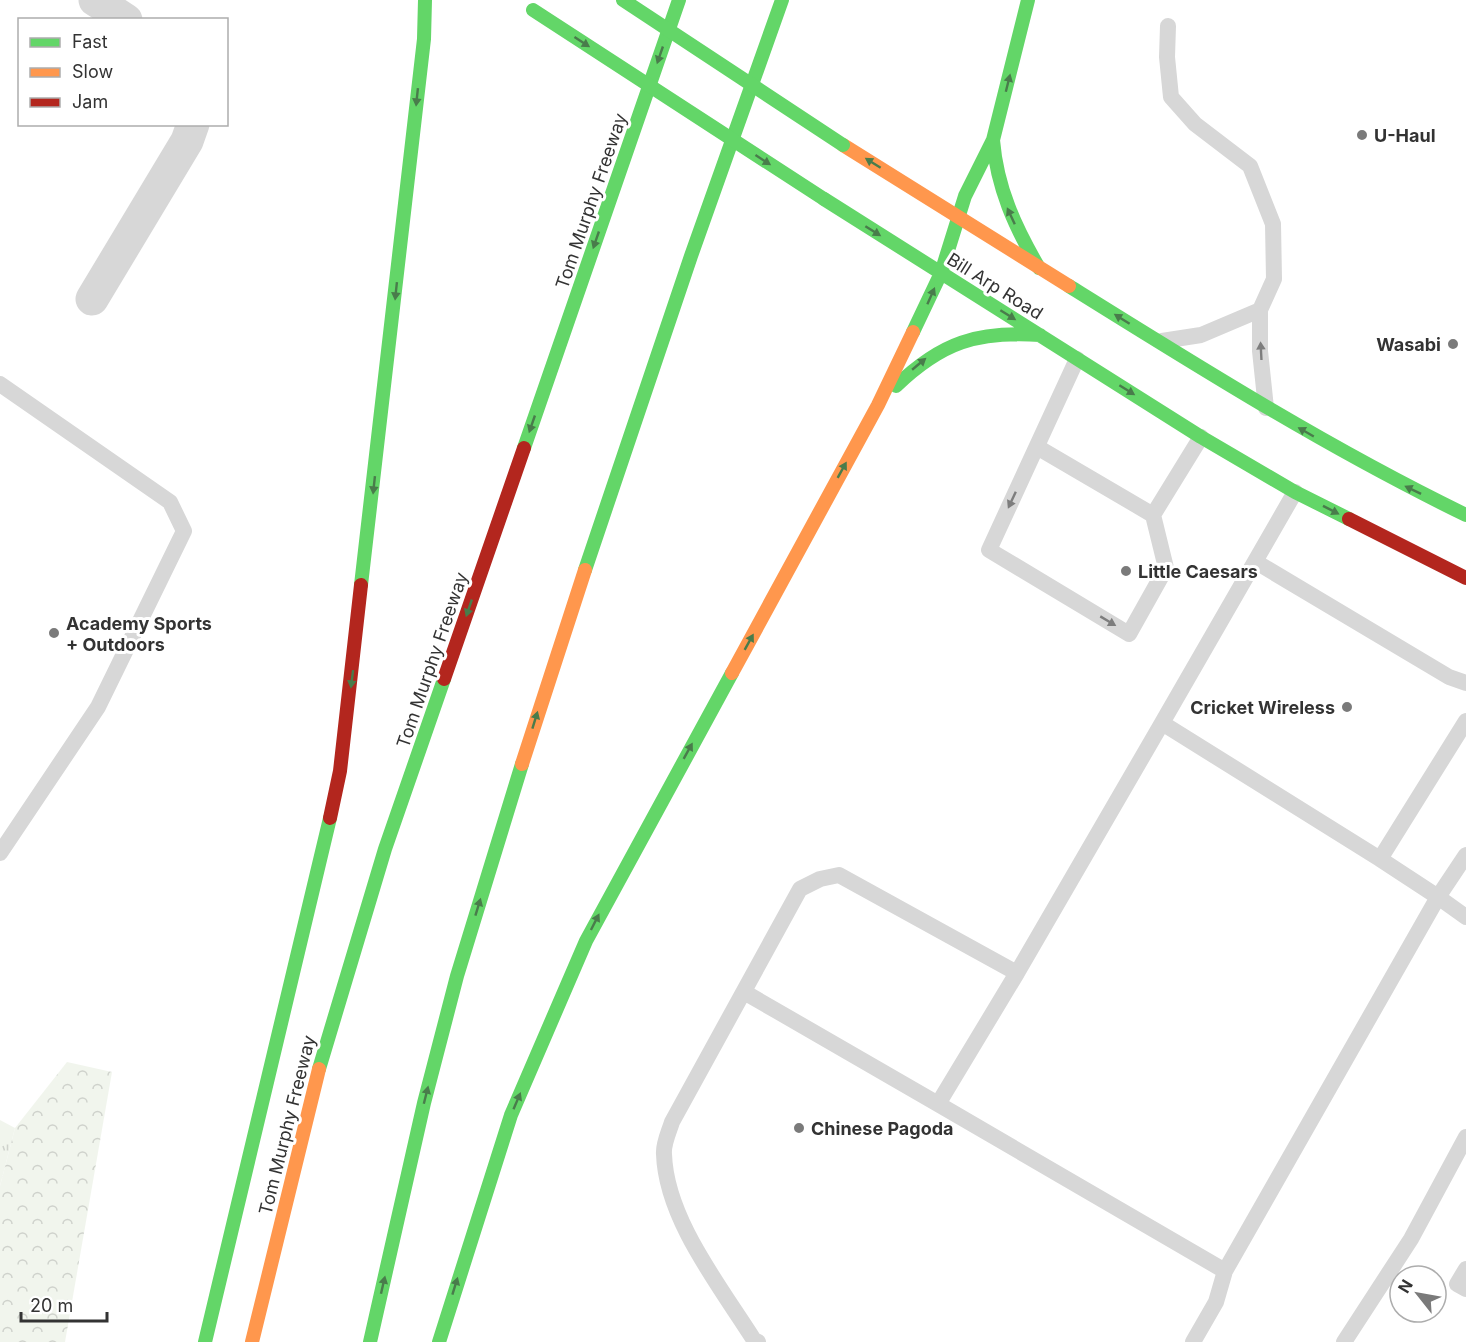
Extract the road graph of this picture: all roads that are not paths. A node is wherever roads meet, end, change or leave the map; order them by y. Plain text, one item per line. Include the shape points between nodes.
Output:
1 (95, 0) edge
2 (425, 0) edge
3 (519, 0) edge
4 (623, 0) edge
5 (679, 0) edge
6 (782, 0) edge
7 (1029, 0) edge
8 (437, 16) dead end
9 (123, 18) edge
10 (1168, 26) dead end
11 (424, 39) junction
12 (192, 126) edge
13 (993, 140) junction
14 (958, 217) junction
15 (1039, 268) junction
16 (941, 273) junction
17 (93, 299) dead end
18 (1260, 310) junction
19 (1040, 335) junction
20 (1158, 342) junction
21 (1077, 359) junction
22 (0, 384) edge
23 (878, 405) junction
24 (1266, 409) junction
25 (1202, 437) junction
26 (1037, 447) junction
27 (1295, 492) junction
28 (1152, 515) junction
29 (1466, 515) edge
30 (1256, 562) junction
31 (1465, 578) edge
32 (1466, 683) edge
33 (1466, 721) edge
34 (1162, 723) junction
35 (0, 853) edge
36 (1466, 855) edge
37 (1380, 859) junction
38 (1438, 897) junction
39 (1466, 917) edge
40 (1017, 973) junction
41 (744, 992) junction
42 (938, 1104) junction
43 (1466, 1137) edge
44 (1466, 1269) edge
45 (1225, 1270) junction
46 (1466, 1289) edge
47 (205, 1342) edge
48 (252, 1342) edge
49 (370, 1342) edge
50 (439, 1342) edge
51 (758, 1342) edge
52 (1193, 1342) edge
53 (1344, 1342) edge

1 - 9 street
2 - 11 main road
3 -> 16 main road, Bill Arp Road, bridge
14 -> 4 main road, bridge
5 -> 48 main road, Tom Murphy Freeway via 385,849 299,1142
49 -> 6 main road via 457,976 540,702
13 -> 7 main road
8 - 11 main road
10 - 18 lane via 1171,97 1195,124 1250,166 1273,224 1274,279
11 -> 47 main road via 340,771
12 - 17 street
13 - 14 main road
15 -> 13 main road via 999,187
14 - 15 main road
14 - 16 main road
20 -> 15 main road
16 -> 19 main road, Bill Arp Road
23 -> 16 main road
18 - 20 lane via 1201,334
24 -> 18 lane
19 - 21 main road, Bill Arp Road
23 -> 19 main road via 914,367 953,342 998,333
20 - 24 main road
21 -> 25 main road, Bill Arp Road
21 - 26 lane
22 - 35 lane via 170,502 184,531 98,707
50 -> 23 main road via 511,1115 586,940
29 -> 24 main road via 1383,476
25 - 27 main road, Bill Arp Road
25 - 28 lane
26 - 28 lane
26 -> 28 lane via 989,550 1129,634 1166,568
27 - 30 lane
27 -> 31 main road, Bill Arp Road
30 - 32 lane via 1449,677
30 - 34 lane
33 - 37 lane
34 - 37 lane
34 - 40 lane
36 - 38 lane
37 - 38 lane
38 - 39 lane
38 - 45 lane
40 - 41 lane via 839,875 820,879 800,890
40 - 42 lane
41 - 42 lane
41 - 51 lane via 672,1122 663,1152 686,1232
42 - 45 lane
43 - 53 lane via 1411,1239
44 - 46 lane via 1457,1284
45 - 52 lane via 1216,1302

